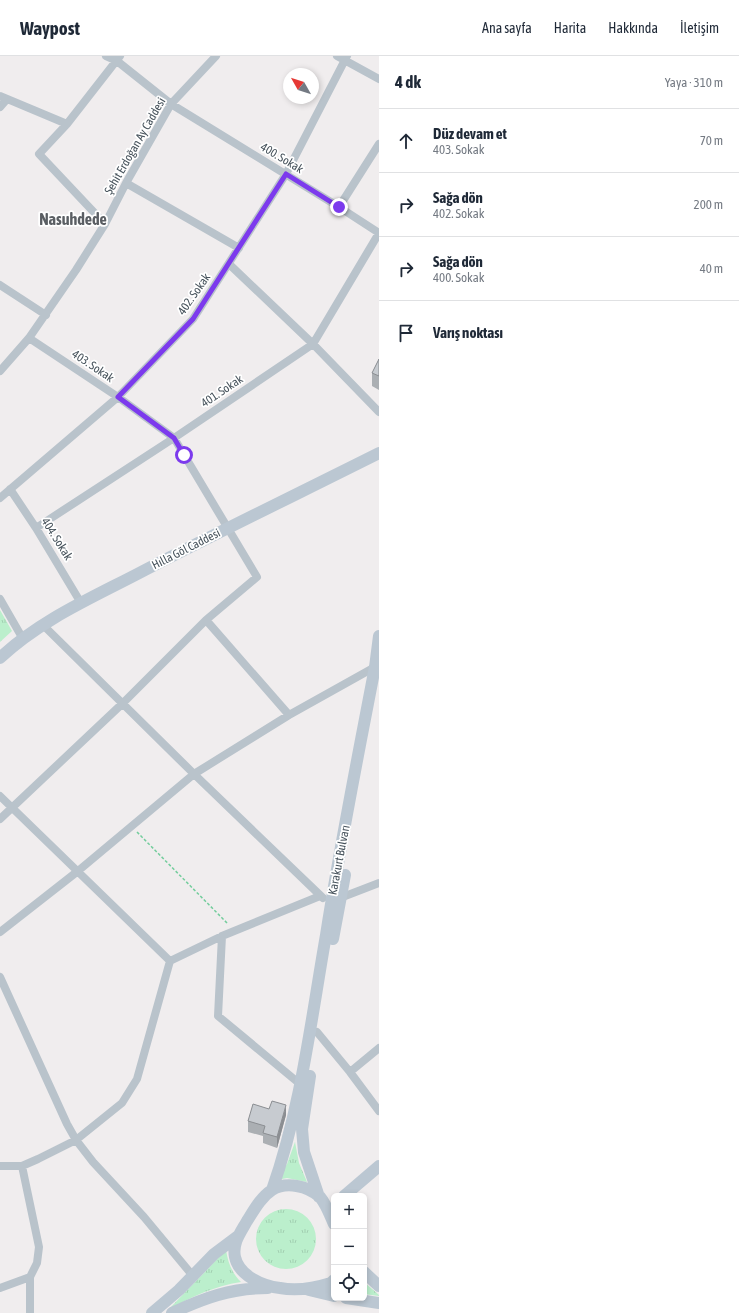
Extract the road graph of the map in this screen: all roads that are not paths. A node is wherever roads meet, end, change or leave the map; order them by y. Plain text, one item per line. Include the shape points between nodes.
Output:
1 (106, 56) edge
2 (216, 56) edge
3 (337, 56) edge
4 (346, 58) edge
5 (118, 59) edge
6 (379, 79) edge
7 (4, 98) edge
8 (171, 104) junction
9 (0, 107) edge
10 (67, 124) junction
11 (379, 144) edge
12 (286, 174) junction
13 (126, 183) junction
14 (339, 207) junction
15 (105, 224) junction
16 (379, 233) edge
17 (239, 248) junction
18 (229, 264) junction
19 (0, 285) edge
20 (46, 315) junction
21 (29, 338) junction
22 (313, 344) junction
23 (0, 371) edge
24 (118, 397) junction
25 (379, 412) edge
26 (174, 438) junction
27 (379, 453) edge
28 (10, 489) junction
29 (0, 498) edge
30 (36, 528) junction
31 (227, 528) junction
32 (0, 599) edge
33 (81, 603) junction
34 (206, 620) junction
35 (43, 626) junction
36 (379, 636) edge
37 (22, 639) junction
38 (0, 658) edge
39 (375, 667) junction
40 (379, 685) edge
41 (123, 703) junction
42 (288, 715) junction
43 (194, 774) junction
44 (0, 796) edge
45 (12, 808) junction
46 (0, 819) edge
47 (78, 871) junction
48 (379, 883) edge
49 (320, 896) junction
50 (336, 900) junction
51 (0, 932) edge
52 (222, 936) junction
53 (170, 961) junction
54 (0, 976) edge
55 (3, 990) edge
56 (317, 1032) junction
57 (379, 1048) edge
58 (350, 1072) junction
59 (300, 1084) junction
60 (379, 1111) edge
61 (76, 1140) junction
62 (1, 1165) edge
63 (22, 1166) junction
64 (379, 1166) edge
65 (272, 1190) junction
66 (348, 1193) edge
67 (320, 1197) junction
68 (331, 1207) edge
69 (238, 1236) junction
70 (367, 1275) edge
71 (193, 1276) junction
72 (30, 1278) junction
73 (331, 1283) edge
74 (379, 1286) edge
75 (0, 1288) edge
76 (280, 1288) junction
77 (302, 1288) junction
78 (331, 1295) edge
79 (366, 1301) edge
80 (379, 1303) edge
81 (30, 1313) edge
82 (152, 1313) edge
83 (172, 1313) edge

1 - 5 street, 400. Sokak
2 - 8 street, Şehit Erdoğan Ay Caddesi
3 - 4 street
4 - 6 street
4 - 12 street, 402. Sokak
5 - 8 street, 400. Sokak
5 - 10 street
7 - 9 street
7 - 10 street
8 - 12 street, 400. Sokak
8 - 13 street, Şehit Erdoğan Ay Caddesi
10 - 15 street via 39,154
11 - 14 street
12 - 14 street, 400. Sokak
12 - 17 street, 402. Sokak
13 - 15 street, Şehit Erdoğan Ay Caddesi
13 - 17 street
14 - 16 street, 400. Sokak
15 - 20 street, Şehit Erdoğan Ay Caddesi
16 - 22 street, 401. Sokak
17 - 18 street, 402. Sokak
18 - 22 street
18 - 24 street, 402. Sokak via 193,319
19 - 20 street
20 - 21 street, Şehit Erdoğan Ay Caddesi
21 - 23 street, Şehit Erdoğan Ay Caddesi
21 - 24 street, 403. Sokak
22 - 25 street
22 - 26 street, 401. Sokak
24 - 26 street, 403. Sokak
24 - 28 street, 402. Sokak
26 - 30 street, 401. Sokak
26 - 31 street, 403. Sokak
27 - 31 main road, Hılla Göl Caddesi
28 - 29 street, 402. Sokak
28 - 30 street, 404. Sokak
30 - 33 street, 404. Sokak
31 - 33 main road, Hılla Göl Caddesi
31 - 34 street, 403. Sokak via 257,577
32 - 37 street
33 - 35 main road, Hılla Göl Caddesi
34 - 41 street
34 - 42 street
35 - 37 main road, Hılla Göl Caddesi
35 - 41 street
36 - 39 main road, Karakurt Bulvarı
37 - 38 main road, Hılla Göl Caddesi
39 - 42 street
39 - 50 main road, Karakurt Bulvarı
40 - 50 main road, Karakurt Bulvarı
41 - 43 street
41 - 45 street
42 - 43 street
43 - 47 street
43 - 49 street
44 - 45 street
45 - 46 street
45 - 47 street
47 - 51 street
47 - 53 street
48 - 50 street
49 - 50 street
49 - 52 street
50 - 56 main road, Karakurt Bulvarı
50 - 59 main road, Karakurt Bulvarı
52 - 53 street
52 - 59 street via 218,1016
53 - 61 street via 137,1079 122,1103
54 - 55 street
55 - 61 street
56 - 58 street
56 - 67 main road, Karakurt Bulvarı via 302,1129 304,1152
57 - 58 street
58 - 60 street
59 - 65 main road, Karakurt Bulvarı via 287,1147
61 - 63 street
61 - 71 street
62 - 63 street
63 - 72 street via 39,1247 37,1263
64 - 66 main road
65 - 67 main road via 287,1185 297,1186
65 - 69 main road via 261,1199
67 - 68 main road, Karakurt Bulvarı
69 - 71 main road via 214,1254
69 - 76 main road via 234,1246 235,1258 240,1268 254,1280
70 - 74 main road
71 - 82 main road
72 - 75 street
72 - 81 street
73 - 77 main road
76 - 77 main road
76 - 83 main road via 249,1288 221,1294
77 - 78 main road
79 - 80 main road

